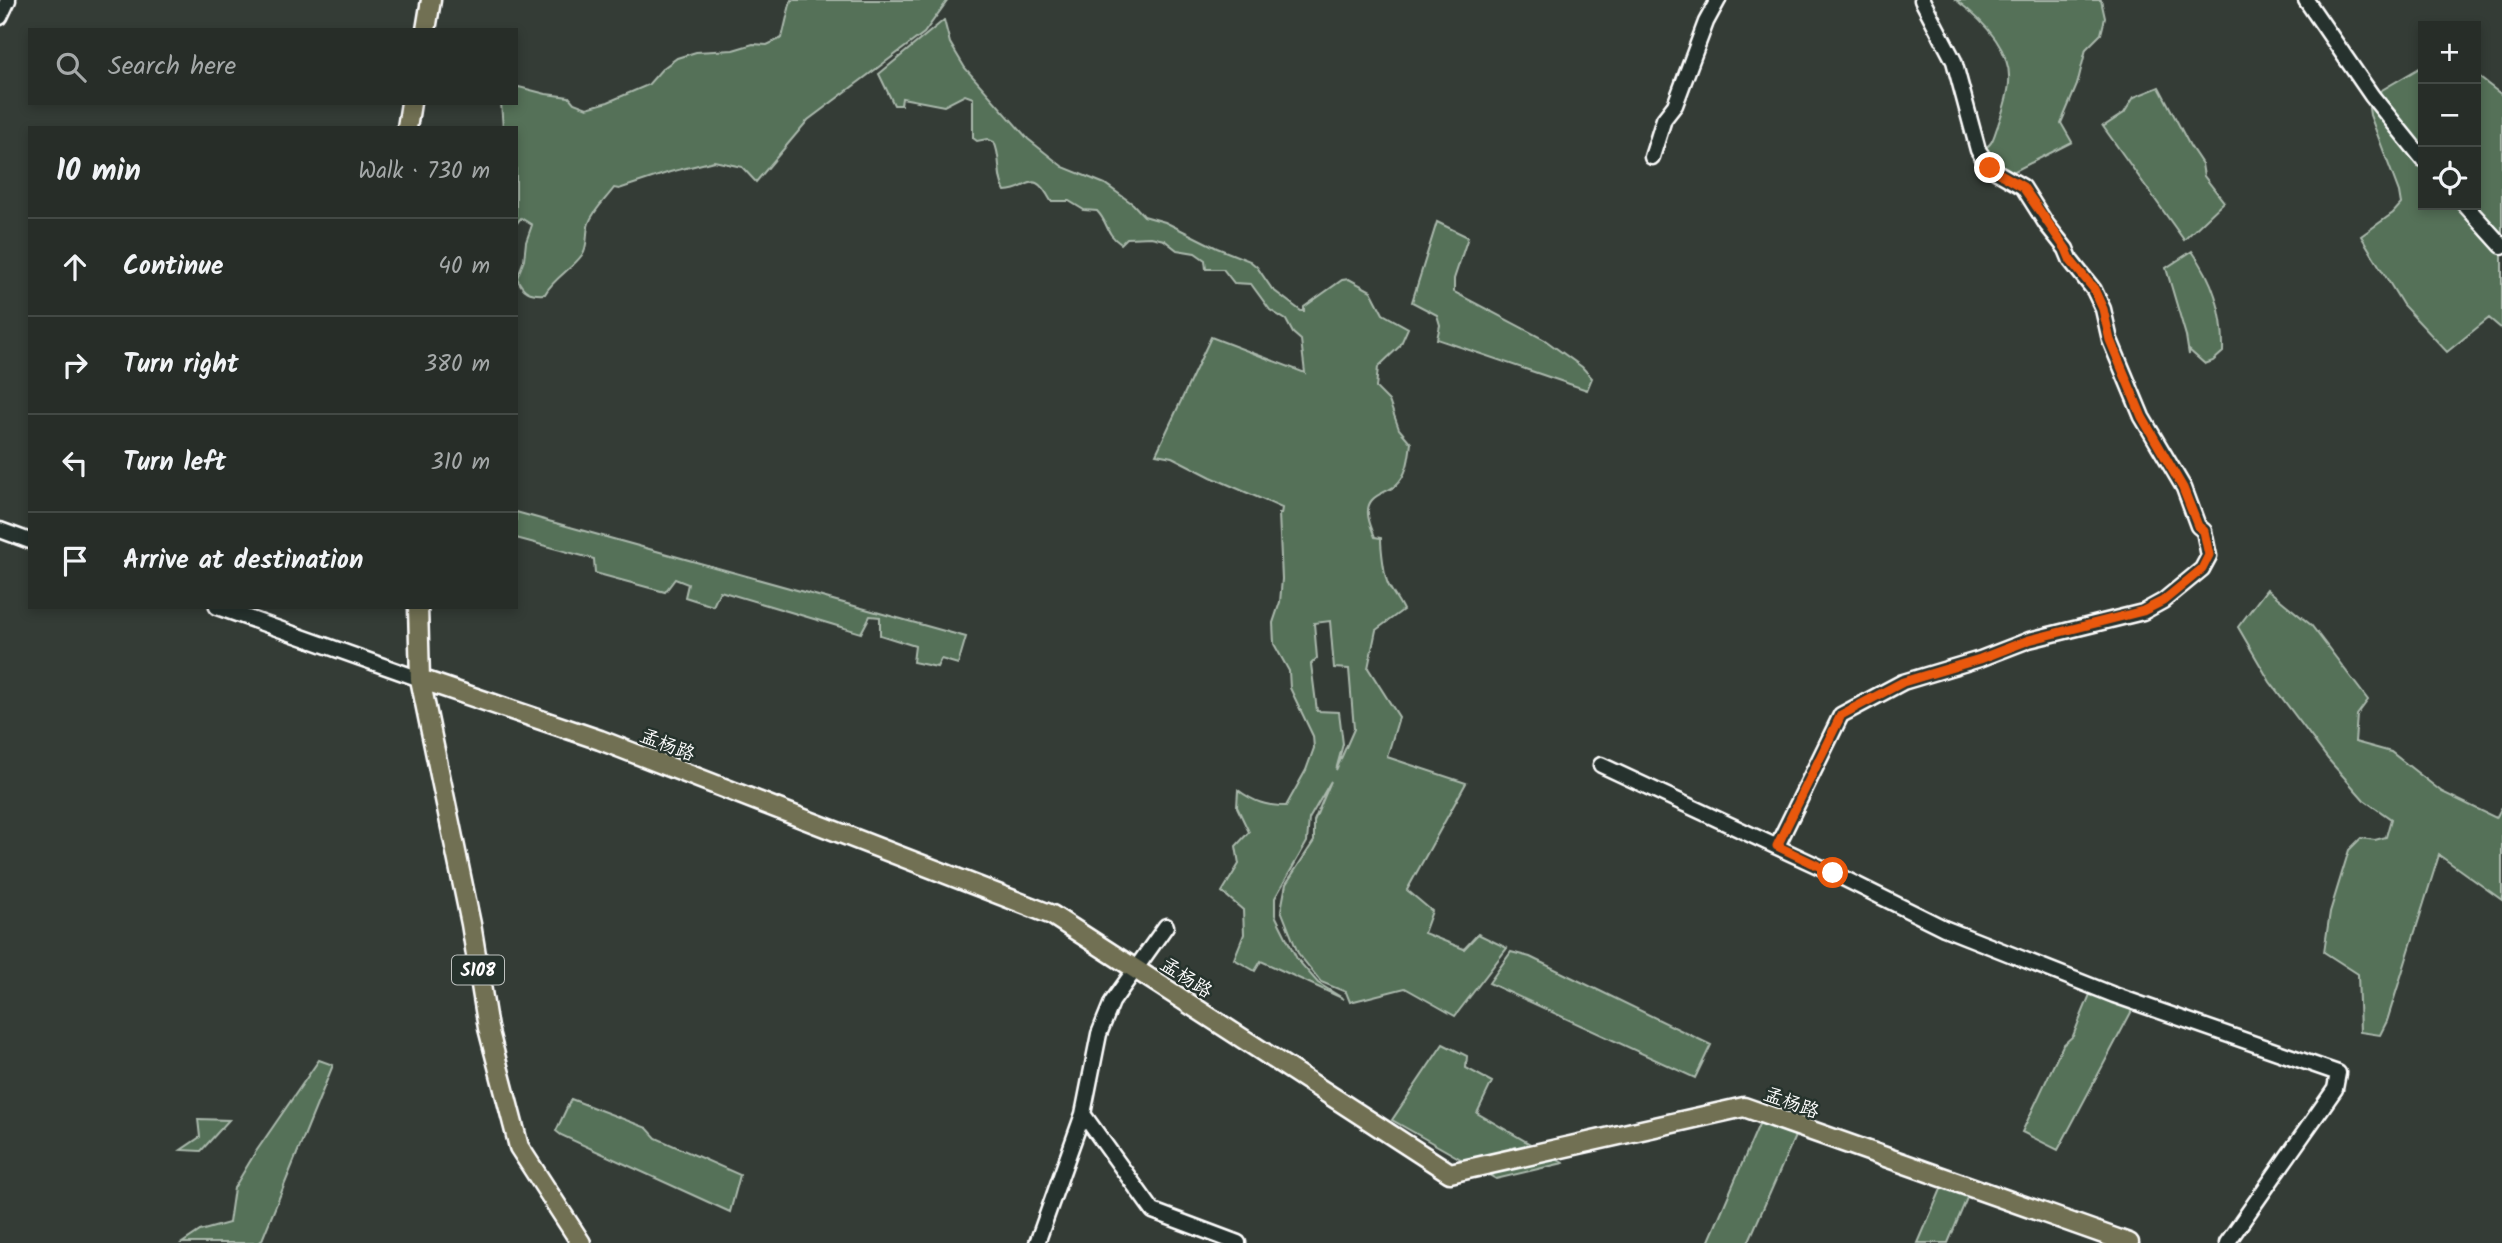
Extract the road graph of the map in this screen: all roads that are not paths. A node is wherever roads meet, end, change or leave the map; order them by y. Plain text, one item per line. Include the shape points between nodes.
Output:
1 (8, 0) edge
2 (431, 0) edge
3 (1718, 0) edge
4 (1922, 0) edge
5 (2306, 0) edge
6 (0, 17) edge
7 (426, 28) edge
8 (411, 105) edge
9 (407, 126) edge
10 (2418, 153) edge
11 (1652, 158) dead end
12 (2470, 210) edge
13 (2502, 246) edge
14 (0, 530) edge
15 (28, 540) edge
16 (223, 609) edge
17 (418, 609) edge
18 (420, 679) junction
19 (1601, 765) dead end
20 (1777, 846) junction
21 (1166, 926) dead end
22 (1136, 968) junction
23 (1083, 1114) junction
24 (581, 1243) edge
25 (1037, 1243) edge
26 (1238, 1243) edge
27 (2129, 1243) edge
28 (2227, 1243) edge

1 - 6 street
2 - 7 main road
3 - 11 street via 1675,105 1664,119
4 - 20 street via 1954,61 1978,150 1990,168 2023,187 2094,289 2142,417 2204,531 2209,555 2202,569 2143,611 2029,640 1903,682 1841,715
5 - 10 street via 2372,96
8 - 9 main road
12 - 13 street
14 - 15 street
16 - 18 street, 孟杨路
17 - 18 main road, S108
18 - 22 main road, 孟杨路 via 600,740 1052,915
18 - 24 main road, S108 via 488,1028 519,1147
19 - 20 street
20 - 28 street via 1944,928 2113,995 2337,1073 2335,1088
21 - 22 street
22 - 23 street via 1112,1002 1099,1034
22 - 27 main road, 孟杨路 via 1450,1173 1744,1107
23 - 25 street
23 - 26 street via 1153,1211

